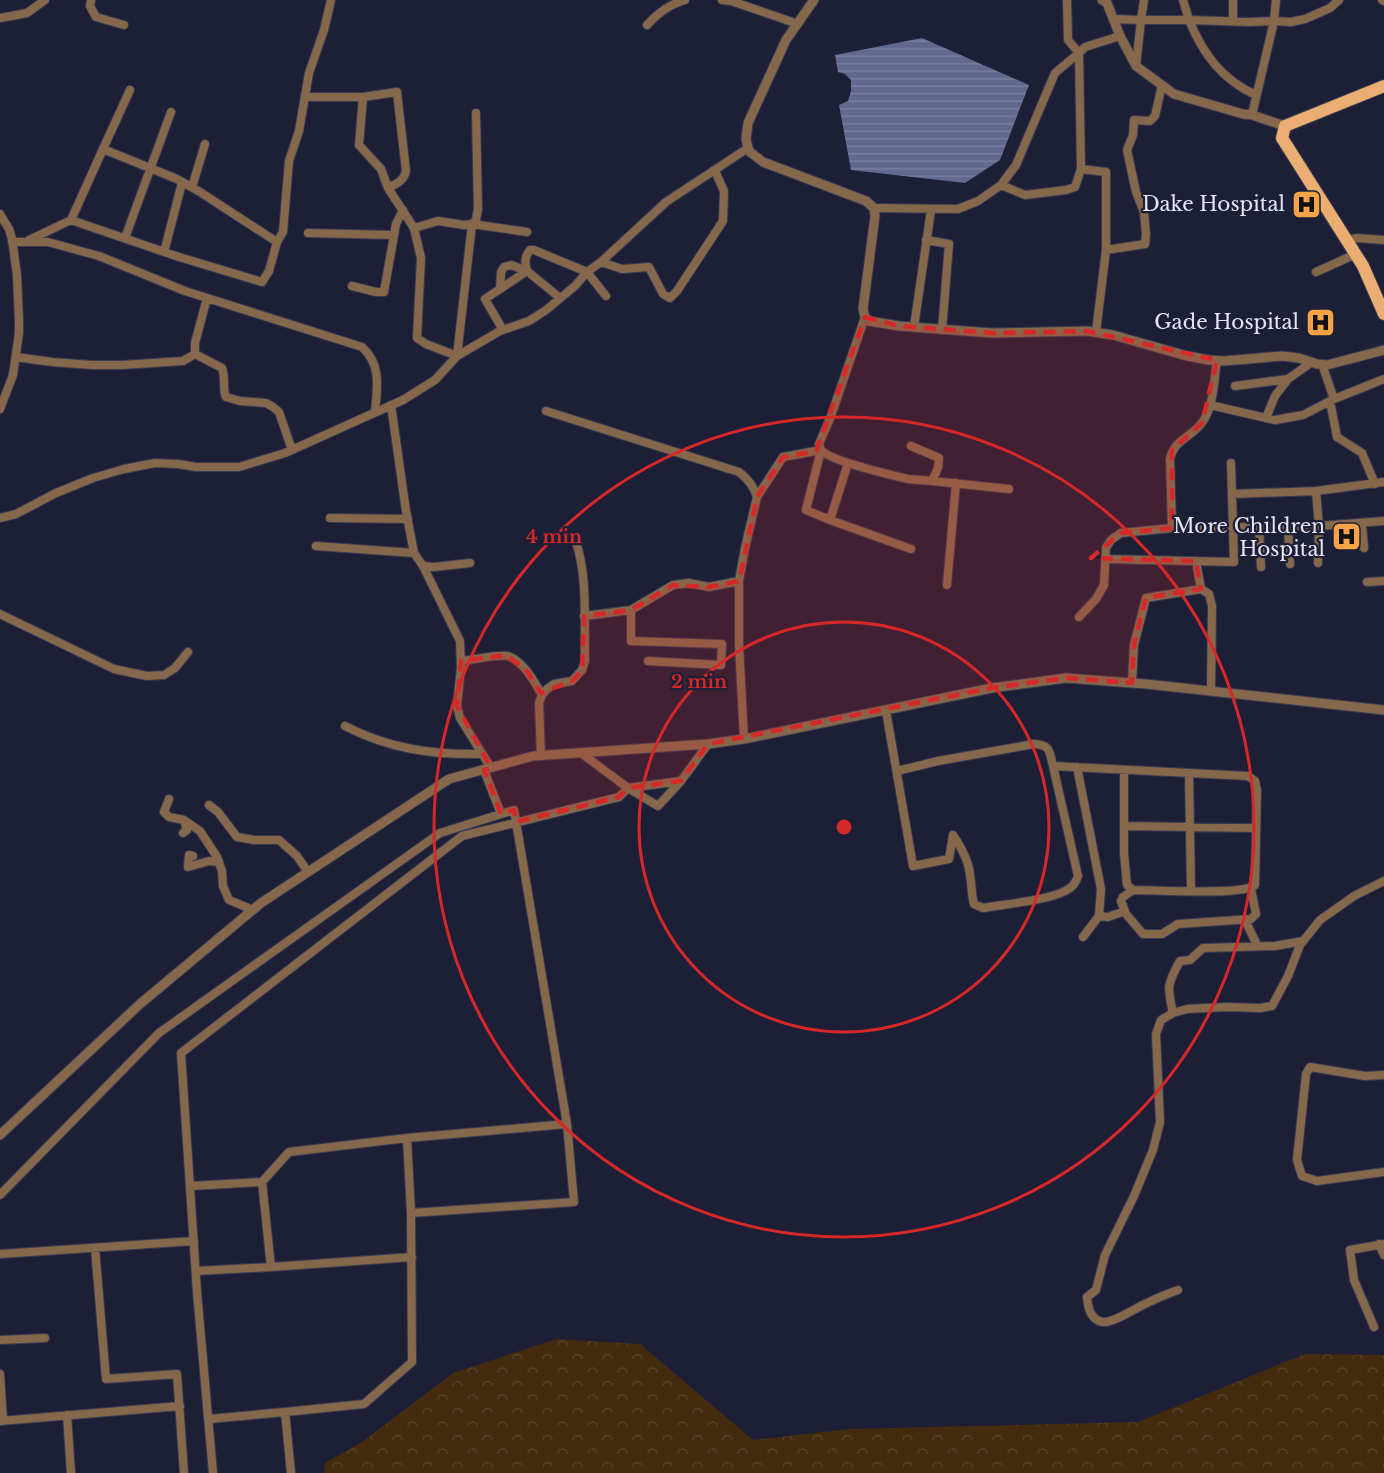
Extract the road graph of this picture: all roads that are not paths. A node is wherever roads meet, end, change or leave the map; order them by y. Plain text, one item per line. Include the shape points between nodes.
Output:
1 (45, 0) edge
2 (91, 0) edge
3 (331, 0) edge
4 (685, 0) edge
5 (722, 0) edge
6 (814, 0) edge
7 (1067, 0) edge
8 (1102, 0) edge
9 (1144, 0) edge
10 (1183, 0) edge
11 (1233, 0) edge
12 (1276, 0) edge
13 (1339, 0) edge
14 (0, 18) edge
15 (1114, 20) junction
16 (1141, 20) junction
17 (1190, 20) junction
18 (1233, 21) junction
19 (1274, 21) junction
20 (798, 24) junction
21 (124, 25) dead end
22 (647, 25) dead end
23 (1120, 36) junction
24 (1080, 53) junction
25 (1136, 66) junction
26 (1161, 85) junction
27 (1384, 86) edge
28 (130, 90) dead end
29 (1256, 94) junction
30 (305, 97) junction
31 (363, 97) junction
32 (171, 112) dead end
33 (476, 113) dead end
34 (1252, 115) junction
35 (1285, 126) junction
36 (205, 144) dead end
37 (103, 148) junction
38 (748, 148) junction
39 (150, 169) junction
40 (1081, 169) junction
41 (715, 171) junction
42 (183, 183) junction
43 (1002, 185) junction
44 (192, 187) junction
45 (388, 188) junction
46 (874, 208) junction
47 (403, 210) junction
48 (931, 210) junction
49 (0, 214) edge
50 (71, 220) junction
51 (472, 224) junction
52 (414, 228) junction
53 (526, 232) dead end
54 (308, 233) dead end
55 (393, 235) junction
56 (125, 238) junction
57 (926, 240) junction
58 (1347, 240) junction
59 (1384, 240) edge
60 (26, 241) junction
61 (12, 242) junction
62 (277, 242) junction
63 (1106, 250) junction
64 (164, 252) junction
65 (1356, 254) junction
66 (602, 262) junction
67 (527, 272) junction
68 (587, 272) junction
69 (1316, 272) dead end
70 (352, 286) dead end
71 (500, 289) junction
72 (606, 296) dead end
73 (207, 298) junction
74 (560, 298) junction
75 (1384, 314) edge
76 (865, 317) junction
77 (914, 327) junction
78 (503, 330) junction
79 (942, 330) junction
80 (1096, 332) junction
81 (1384, 350) edge
82 (195, 354) junction
83 (457, 356) junction
84 (16, 357) junction
85 (1217, 360) junction
86 (1312, 362) junction
87 (1322, 364) junction
88 (1288, 379) junction
89 (1384, 380) edge
90 (1235, 386) dead end
91 (1332, 400) junction
92 (391, 405) junction
93 (1210, 405) junction
94 (0, 409) edge
95 (546, 411) dead end
96 (375, 412) junction
97 (1266, 418) junction
98 (911, 446) dead end
99 (292, 450) junction
100 (821, 450) junction
101 (848, 463) junction
102 (1231, 463) dead end
103 (932, 481) junction
104 (1384, 482) edge
105 (956, 483) junction
106 (1375, 484) junction
107 (1010, 489) dead end
108 (1316, 491) junction
109 (1232, 494) junction
110 (757, 497) junction
111 (0, 518) edge
112 (330, 518) dead end
113 (408, 519) junction
114 (830, 520) junction
115 (1384, 521) edge
116 (1362, 523) junction
117 (1288, 526) junction
118 (1318, 526) junction
119 (1233, 527) junction
120 (1259, 527) junction
121 (1172, 528) junction
122 (576, 542) dead end
123 (315, 546) dead end
124 (1364, 548) dead end
125 (911, 549) dead end
126 (414, 553) junction
127 (1106, 559) junction
128 (1196, 561) junction
129 (470, 563) dead end
130 (1318, 563) dead end
131 (1290, 564) dead end
132 (423, 566) junction
133 (1261, 567) dead end
134 (739, 581) junction
135 (1384, 581) edge
136 (1367, 582) dead end
137 (947, 585) dead end
138 (1201, 589) junction
139 (631, 610) junction
140 (0, 614) edge
141 (584, 616) junction
142 (1078, 617) dead end
143 (722, 644) junction
144 (739, 645) junction
145 (188, 652) dead end
146 (461, 661) junction
147 (648, 661) dead end
148 (1132, 683) junction
149 (1211, 691) junction
150 (542, 695) junction
151 (1384, 710) edge
152 (886, 711) junction
153 (345, 726) dead end
154 (744, 739) junction
155 (708, 744) junction
156 (482, 753) junction
157 (581, 753) junction
158 (541, 756) junction
159 (1053, 766) junction
160 (1077, 767) junction
161 (488, 769) junction
162 (1124, 770) junction
163 (897, 771) junction
164 (1189, 773) junction
165 (681, 781) junction
166 (628, 788) junction
167 (169, 800) dead end
168 (209, 805) dead end
169 (501, 814) junction
170 (184, 820) junction
171 (516, 822) junction
172 (1124, 826) junction
173 (1190, 828) junction
174 (1256, 828) junction
175 (183, 833) dead end
176 (193, 856) dead end
177 (219, 862) junction
178 (308, 872) junction
179 (1384, 881) edge
180 (1251, 889) junction
181 (1133, 890) junction
182 (1191, 891) junction
183 (253, 910) junction
184 (1125, 911) junction
185 (1099, 916) junction
186 (1245, 920) junction
187 (1083, 937) dead end
188 (1303, 941) junction
189 (1257, 945) junction
190 (1173, 1013) junction
191 (1384, 1075) edge
192 (567, 1124) junction
193 (0, 1135) edge
194 (407, 1138) junction
195 (1384, 1173) edge
196 (262, 1182) junction
197 (191, 1186) junction
198 (0, 1195) edge
199 (411, 1213) junction
200 (194, 1241) junction
201 (1382, 1244) edge
202 (95, 1248) junction
203 (0, 1254) edge
204 (1384, 1255) edge
205 (412, 1257) junction
206 (271, 1267) junction
207 (196, 1271) junction
208 (1178, 1290) dead end
209 (1374, 1327) dead end
210 (45, 1338) dead end
211 (0, 1340) edge
212 (0, 1374) edge
213 (180, 1406) junction
214 (285, 1412) junction
215 (67, 1415) junction
216 (209, 1419) junction
217 (2, 1421) edge
218 (71, 1473) edge
219 (184, 1473) edge
220 (213, 1473) edge
221 (291, 1473) edge

1 - 14 street via 27,13
2 - 21 street via 96,17
3 - 30 street
4 - 22 street via 660,12
5 - 20 street
6 - 20 street
7 - 24 street via 1068,40
8 - 15 street
9 - 16 street
10 - 17 street
11 - 18 street
12 - 19 street
13 - 19 street via 1305,19
15 - 16 street
15 - 23 street
16 - 17 street
16 - 25 street
17 - 18 street
17 - 29 street via 1197,39 1227,78
18 - 19 street
19 - 29 street
20 - 38 street via 786,40 748,123
23 - 24 street via 1085,47
23 - 25 street
24 - 40 street
24 - 43 street via 1055,73 1016,165
25 - 26 street
26 - 34 street via 1174,94
26 - 63 street via 1155,116 1149,121 1134,120 1127,150 1144,212 1145,244
27 - 35 main road
28 - 37 street
29 - 34 street
30 - 31 street
30 - 62 street via 289,161 283,232
31 - 45 street via 359,145 381,169
31 - 45 street via 397,92 406,171 399,183
32 - 39 street
33 - 51 street via 478,209
34 - 35 street
35 - 58 main road via 1282,138
36 - 44 street
37 - 39 street
37 - 50 street
38 - 41 street
38 - 46 street via 763,162 866,201
39 - 42 street
39 - 56 street
40 - 43 street via 1075,187 1066,190 1025,195
40 - 63 street via 1106,172
41 - 66 street via 666,202
41 - 66 street via 724,191 723,220 670,298 663,294 649,267 622,269
42 - 44 street
42 - 64 street
43 - 48 street via 958,209
44 - 62 street
45 - 47 street
46 - 48 street
46 - 76 street
47 - 52 street
47 - 55 street
48 - 57 street
49 - 61 street
50 - 56 street
50 - 60 street
51 - 52 street via 438,221
51 - 53 street
51 - 83 street
52 - 83 street via 421,258 417,338
54 - 55 street
55 - 70 street via 384,292
56 - 64 street
57 - 77 street
57 - 79 street via 949,244
58 - 59 street
58 - 65 main road
60 - 61 street
60 - 73 street via 48,242 99,256
61 - 84 street via 20,322
62 - 64 street via 262,282
63 - 80 street
65 - 69 street
65 - 75 main road
66 - 68 street
67 - 68 street via 525,260 530,250
67 - 71 street
67 - 71 street via 511,265 504,267
67 - 74 street
68 - 72 street
68 - 74 street
71 - 78 street via 485,299
73 - 82 street
73 - 96 street via 362,347 374,361
74 - 78 street via 529,321
76 - 77 street via 869,321
76 - 100 street via 819,444
77 - 79 street
78 - 83 street
79 - 80 street
80 - 85 street
81 - 87 street
82 - 84 street via 183,361 122,365
82 - 99 street via 222,368 226,398 266,403 279,412
83 - 92 street via 435,380
84 - 94 street
85 - 86 street via 1282,356
85 - 93 street
86 - 87 street
86 - 88 street
87 - 91 street
88 - 90 street
88 - 97 street
89 - 91 street
91 - 97 street via 1303,415
91 - 106 street via 1337,437 1362,453
92 - 96 street
92 - 113 street
93 - 97 street
93 - 121 street via 1202,423 1172,450
95 - 110 street via 739,472 748,479
96 - 99 street
98 - 103 street via 939,458
99 - 111 street via 239,467 196,468 155,463 124,469 93,478
100 - 101 street
100 - 110 street via 783,457
100 - 114 street via 806,510
101 - 103 street
101 - 114 street
102 - 109 street
103 - 105 street
104 - 106 street
105 - 107 street
105 - 137 street
106 - 108 street
108 - 109 street
108 - 118 street
109 - 119 street
110 - 134 street
112 - 113 street
113 - 126 street
114 - 125 street
115 - 116 street
116 - 118 street
116 - 124 street
117 - 118 street
117 - 120 street
117 - 131 street
118 - 130 street
119 - 120 street
119 - 121 street
119 - 128 street via 1234,562
120 - 133 street
121 - 127 street via 1121,533 1106,548
122 - 141 street
123 - 126 street
126 - 132 street
127 - 128 street
127 - 142 street via 1104,585
128 - 138 street
129 - 132 street
132 - 146 street via 460,641
134 - 139 street via 709,587 674,585
134 - 144 street
135 - 136 street
138 - 148 street via 1146,598 1134,645
138 - 149 street via 1209,594 1212,606
139 - 141 street
139 - 143 street via 631,641
140 - 145 street via 114,669 147,676 164,675
141 - 150 street via 582,670 572,681 554,684
143 - 144 street
143 - 147 street via 721,665
144 - 154 street
146 - 150 street via 506,655 526,671
146 - 156 street via 457,706
148 - 149 street
148 - 152 street via 1066,678 992,688
149 - 151 street
150 - 158 street
152 - 154 street
152 - 163 street
153 - 156 street via 376,740 416,750
154 - 155 street
155 - 157 street
155 - 165 street
156 - 161 street
157 - 158 street
157 - 166 street
158 - 161 street
159 - 160 street
159 - 163 street via 1048,748 1034,744
159 - 163 street via 1078,876 1074,885 1044,898 983,908 974,904 965,856 953,835 949,859 913,866
160 - 162 street
160 - 185 street via 1101,889
161 - 169 street
161 - 178 street via 449,779
162 - 164 street
162 - 172 street
164 - 173 street
164 - 174 street via 1248,776 1255,781
165 - 166 street
165 - 166 street via 658,806
166 - 171 street via 619,797
167 - 170 street via 164,812 169,818
168 - 178 street via 237,837 279,840
169 - 171 street via 514,810
169 - 198 street via 440,833 159,1033
170 - 175 street via 187,830
170 - 177 street via 200,831
171 - 192 street
171 - 197 street via 462,836 181,1053
172 - 173 street
172 - 181 street via 1127,885
173 - 174 street
173 - 182 street
174 - 180 street via 1255,885
176 - 177 street via 189,855 188,867
177 - 183 street via 230,900
178 - 183 street
179 - 188 street via 1320,920
180 - 182 street
180 - 186 street via 1256,914
181 - 182 street
181 - 184 street via 1121,901
183 - 193 street via 140,1004
184 - 185 street
184 - 186 street via 1143,934 1152,935 1178,924
185 - 187 street
186 - 189 street
188 - 189 street
188 - 190 street via 1272,1006 1187,1009
189 - 190 street via 1203,948 1190,960 1180,961 1170,978 1168,993
190 - 208 street via 1161,1020 1156,1034 1160,1122 1153,1150 1105,1255 1096,1290 1088,1296 1088,1310 1095,1319 1110,1321
191 - 195 street via 1365,1076 1310,1067 1297,1160 1302,1176 1317,1181
192 - 194 street
192 - 199 street via 574,1202
194 - 196 street via 289,1152
194 - 199 street
196 - 197 street
196 - 206 street
197 - 200 street
199 - 205 street
200 - 202 street
200 - 207 street
201 - 204 street
201 - 209 street via 1350,1250 1354,1280
202 - 203 street
202 - 213 street via 106,1379 177,1374
205 - 206 street
205 - 214 street via 412,1362 364,1404
206 - 207 street
207 - 216 street
210 - 211 street
212 - 217 street
213 - 215 street
213 - 219 street
214 - 216 street
214 - 221 street
215 - 217 street
215 - 218 street
216 - 220 street

